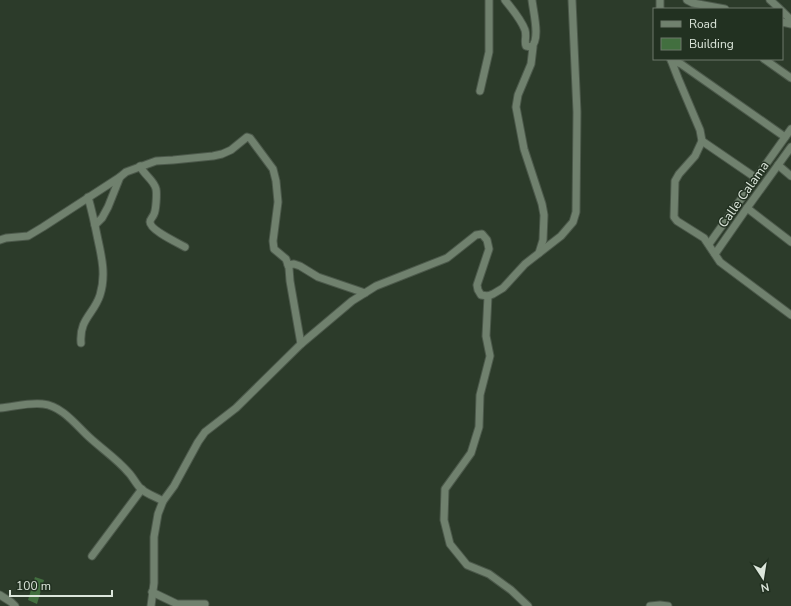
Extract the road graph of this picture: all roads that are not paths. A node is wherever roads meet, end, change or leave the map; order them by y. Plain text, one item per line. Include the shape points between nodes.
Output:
1 (489, 0) edge
2 (505, 0) edge
3 (532, 0) edge
4 (572, 0) edge
5 (717, 0) edge
6 (770, 0) edge
7 (692, 4) edge
8 (712, 6) junction
9 (721, 8) edge
10 (779, 8) edge
11 (783, 12) edge
12 (791, 20) edge
13 (533, 47) junction
14 (671, 60) edge
15 (765, 60) edge
16 (791, 78) edge
17 (480, 91) dead end
18 (791, 129) edge
19 (785, 137) junction
20 (702, 141) junction
21 (791, 147) edge
22 (778, 165) junction
23 (140, 166) junction
24 (791, 176) edge
25 (120, 177) junction
26 (756, 178) junction
27 (88, 197) junction
28 (747, 208) junction
29 (95, 225) junction
30 (0, 240) edge
31 (791, 242) edge
32 (709, 244) junction
33 (185, 247) dead end
34 (539, 253) junction
35 (715, 254) junction
36 (288, 265) junction
37 (365, 293) junction
38 (488, 296) junction
39 (791, 315) edge
40 (81, 343) dead end
41 (301, 344) junction
42 (0, 408) edge
43 (142, 489) junction
44 (163, 501) junction
45 (92, 556) dead end
46 (152, 592) junction
47 (0, 595) edge
48 (205, 604) dead end
49 (15, 606) edge
50 (151, 606) edge
51 (528, 606) edge
52 (650, 606) edge
53 (668, 606) edge

1 - 17 street via 489,52
2 - 13 street via 523,24 526,46
3 - 13 street via 536,27
4 - 34 street via 577,112 576,212 573,222 561,236
5 - 8 street
6 - 10 street
7 - 8 street
8 - 9 street
11 - 12 street
13 - 34 street via 531,64 518,95 516,107 524,149 544,215 543,240
14 - 19 street via 681,64
14 - 20 street via 700,130
15 - 16 street
18 - 19 street
19 - 26 street
20 - 26 street
20 - 32 street via 695,156 675,182 674,217
21 - 22 street, Calle Calama
22 - 24 street
22 - 28 street, Calle Calama
23 - 25 street
23 - 33 street via 156,189 155,214 150,224 160,233
23 - 36 street via 156,161 222,154 247,137 250,138 273,169 278,202 274,249 286,259
25 - 27 street
25 - 29 street via 108,207
26 - 32 street
27 - 29 street
27 - 30 street via 28,236
28 - 31 street
28 - 35 street, Calle Calama
29 - 40 street via 103,264 103,283 96,305 83,324
32 - 35 street
34 - 38 street via 503,288
35 - 39 street via 720,262
36 - 37 street via 300,266 318,278
36 - 41 street
37 - 38 street via 376,286 447,258 476,235 482,234 489,249 477,285 481,295
37 - 41 street
38 - 51 street via 486,336 490,356 480,395 479,427 471,453 445,489 444,520 450,544 467,565 489,574
41 - 44 street via 236,408 205,432
42 - 43 street via 29,404 51,406 70,418 118,460
43 - 44 street
43 - 45 street
44 - 46 street via 154,537
46 - 48 street via 177,604
46 - 50 street
47 - 49 street
52 - 53 street

